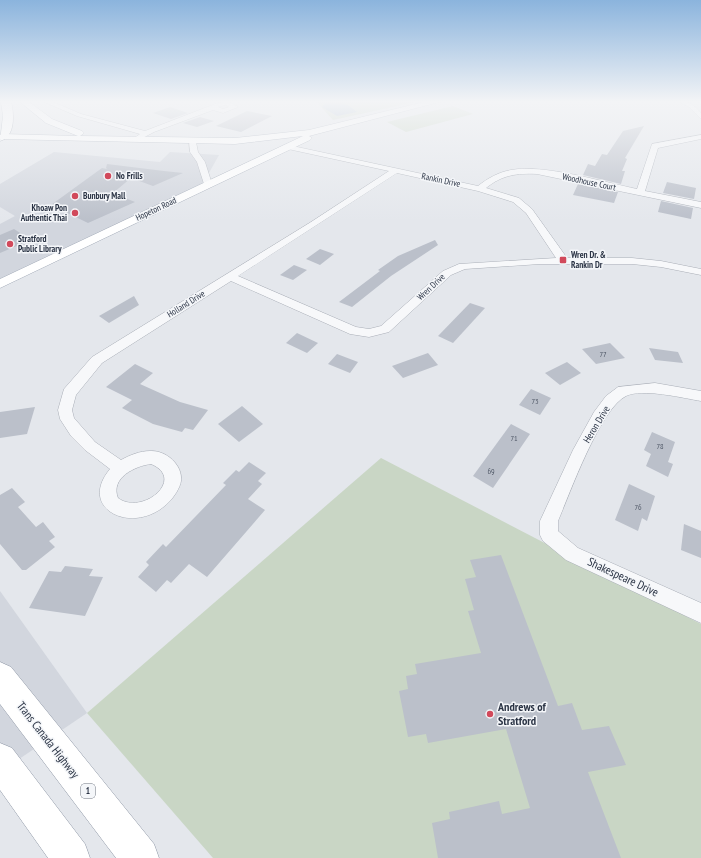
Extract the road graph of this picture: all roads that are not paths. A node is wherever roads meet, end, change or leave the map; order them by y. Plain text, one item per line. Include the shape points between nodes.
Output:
1 (4, 141) edge
2 (165, 141) edge
3 (233, 141) edge
4 (300, 141) edge
5 (680, 141) edge
6 (192, 142) junction
7 (291, 147) junction
8 (0, 150) edge
9 (396, 170) junction
10 (208, 184) junction
11 (480, 189) junction
12 (640, 192) junction
13 (701, 205) edge
14 (563, 260) junction
15 (701, 272) edge
16 (230, 276) junction
17 (0, 284) edge
18 (701, 396) edge
19 (120, 468) dead end
20 (549, 535) joint
21 (701, 613) edge
22 (17, 701) edge
23 (0, 760) edge
24 (70, 858) edge
25 (140, 858) edge

1 - 8 highway
2 - 6 main road
3 - 6 main road
4 - 7 main road, Hopeton Road
5 - 12 street via 655,146
6 - 10 street via 194,152 202,162
7 - 9 street, Rankin Drive
7 - 10 main road, Hopeton Road
9 - 11 street, Rankin Drive
9 - 16 street, Holland Drive
10 - 17 main road, Hopeton Road
11 - 12 street, Woodhouse Court via 501,174 528,171
11 - 14 street, Rankin Drive via 516,200 529,211
12 - 13 street, Woodhouse Court
14 - 15 street, Wren Drive via 632,261
14 - 16 street, Wren Drive via 463,266 447,273 385,329 369,333 354,331
16 - 19 street, Holland Drive via 97,360 69,393 65,410 67,419 90,446
18 - 20 street, Heron Drive via 654,388 623,391 611,400 599,416 581,450 549,521
20 - 21 street, Shakespeare Drive via 572,554
22 - 25 highway, Trans Canada Highway / 1
23 - 24 highway

